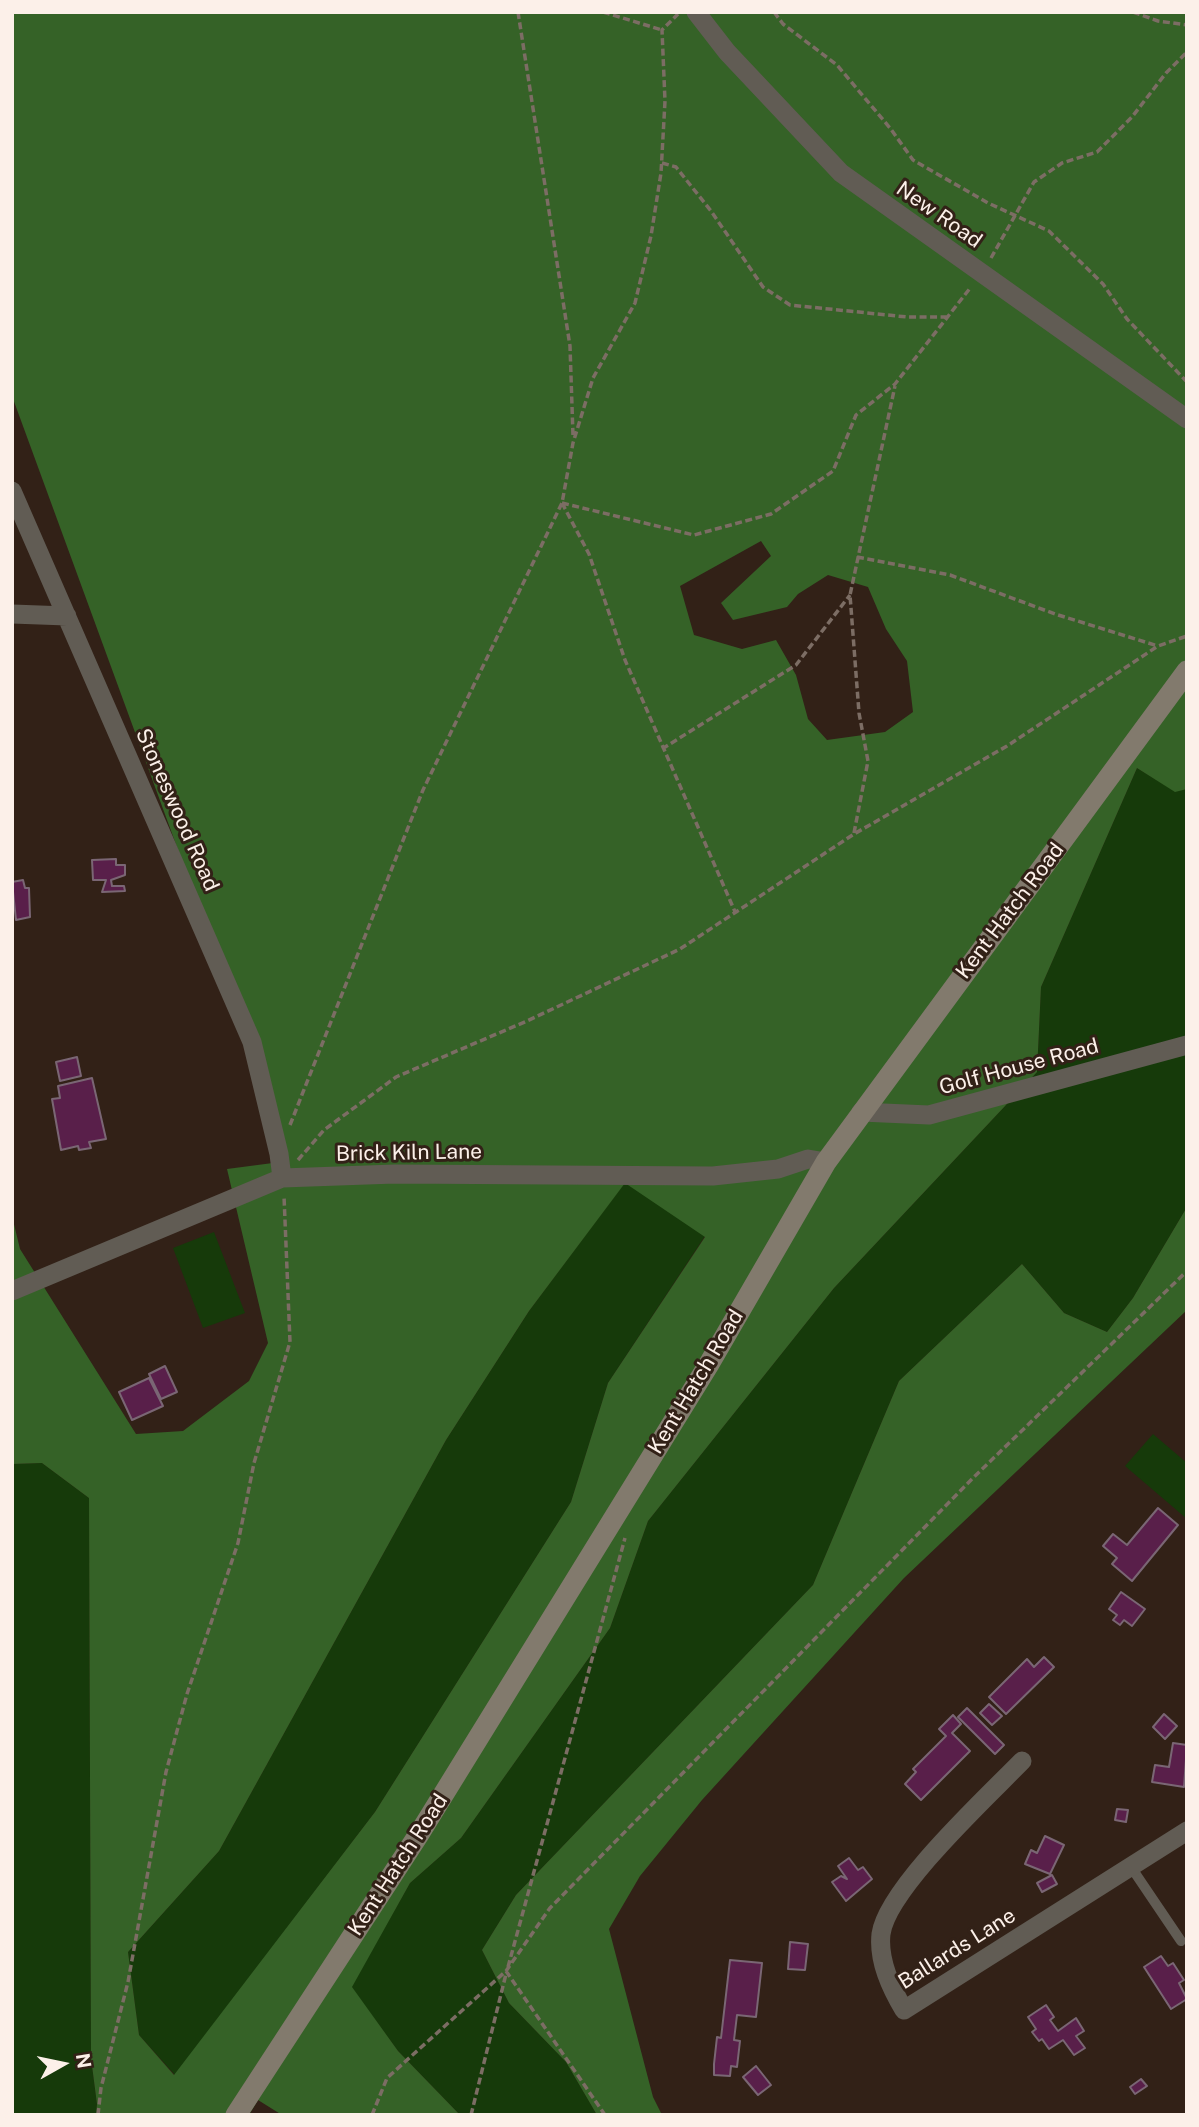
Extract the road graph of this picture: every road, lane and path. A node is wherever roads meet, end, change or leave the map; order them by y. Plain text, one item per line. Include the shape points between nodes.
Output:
1 (518, 12) edge
2 (603, 12) edge
3 (680, 12) edge
4 (696, 12) edge
5 (774, 12) edge
6 (1134, 13) edge
7 (1187, 25) edge
8 (663, 30) junction
9 (1187, 52) edge
10 (662, 163) junction
11 (1017, 214) junction
12 (982, 273) junction
13 (948, 317) junction
14 (1187, 382) edge
15 (895, 384) junction
16 (1187, 419) edge
17 (573, 443) junction
18 (12, 491) edge
19 (562, 503) junction
20 (857, 557) junction
21 (850, 595) junction
22 (12, 614) edge
23 (67, 616) junction
24 (1187, 636) edge
25 (1158, 646) junction
26 (1187, 671) edge
27 (662, 750) junction
28 (854, 834) junction
29 (736, 914) junction
30 (1187, 1045) edge
31 (861, 1112) junction
32 (279, 1154) junction
33 (826, 1162) junction
34 (282, 1178) junction
35 (1187, 1271) edge
36 (12, 1291) edge
37 (625, 1536) dead end
38 (1022, 1761) dead end
39 (1187, 1831) edge
40 (1131, 1867) junction
41 (1181, 1941) dead end
42 (506, 1971) junction
43 (98, 2115) edge
44 (236, 2115) edge
45 (372, 2115) edge
46 (471, 2115) edge
47 (605, 2115) edge

1 - 17 path via 570,346
2 - 8 path
3 - 8 path
4 - 12 street, New Road via 727,52 841,173
5 - 11 path via 837,65 913,160 988,203
6 - 7 path
8 - 10 path
9 - 11 path via 1097,152 1062,163 1034,182
10 - 13 path via 676,167 763,287 790,305
10 - 17 path via 635,303 593,378
11 - 12 path
11 - 14 path via 1049,231 1103,284 1126,319
12 - 13 path
12 - 16 street, New Road
13 - 15 path
15 - 19 path via 856,415 833,471 771,514 695,535
15 - 20 path
17 - 19 path
18 - 23 street, Stoneswood Road
19 - 27 path via 589,554
19 - 32 path via 423,790
20 - 21 path
20 - 25 path via 950,575
21 - 27 path via 796,665
21 - 28 path via 859,713 868,761
22 - 23 street
23 - 32 street, Stoneswood Road via 252,1042
24 - 25 path
25 - 28 path via 1007,746
26 - 31 main road, Kent Hatch Road
27 - 29 path
28 - 29 path
29 - 34 path via 680,949 396,1077 324,1130
30 - 31 street, Golf House Road via 929,1115
31 - 33 main road, Kent Hatch Road
32 - 34 street, Stoneswood Road
33 - 34 street, Brick Kiln Lane via 808,1158 778,1168 713,1176
33 - 44 main road, Kent Hatch Road via 709,1364 419,1834
34 - 36 street, Brick Kiln Lane
34 - 43 path via 290,1342 254,1463 238,1543 166,1772 128,1982
35 - 42 path via 965,1485 550,1908
37 - 42 path
38 - 40 street, Ballards Lane via 934,1850 892,1907 881,1934 887,1982 904,2010
39 - 40 street, Ballards Lane
40 - 41 lane
42 - 45 path via 387,2078
42 - 46 path
42 - 47 path

